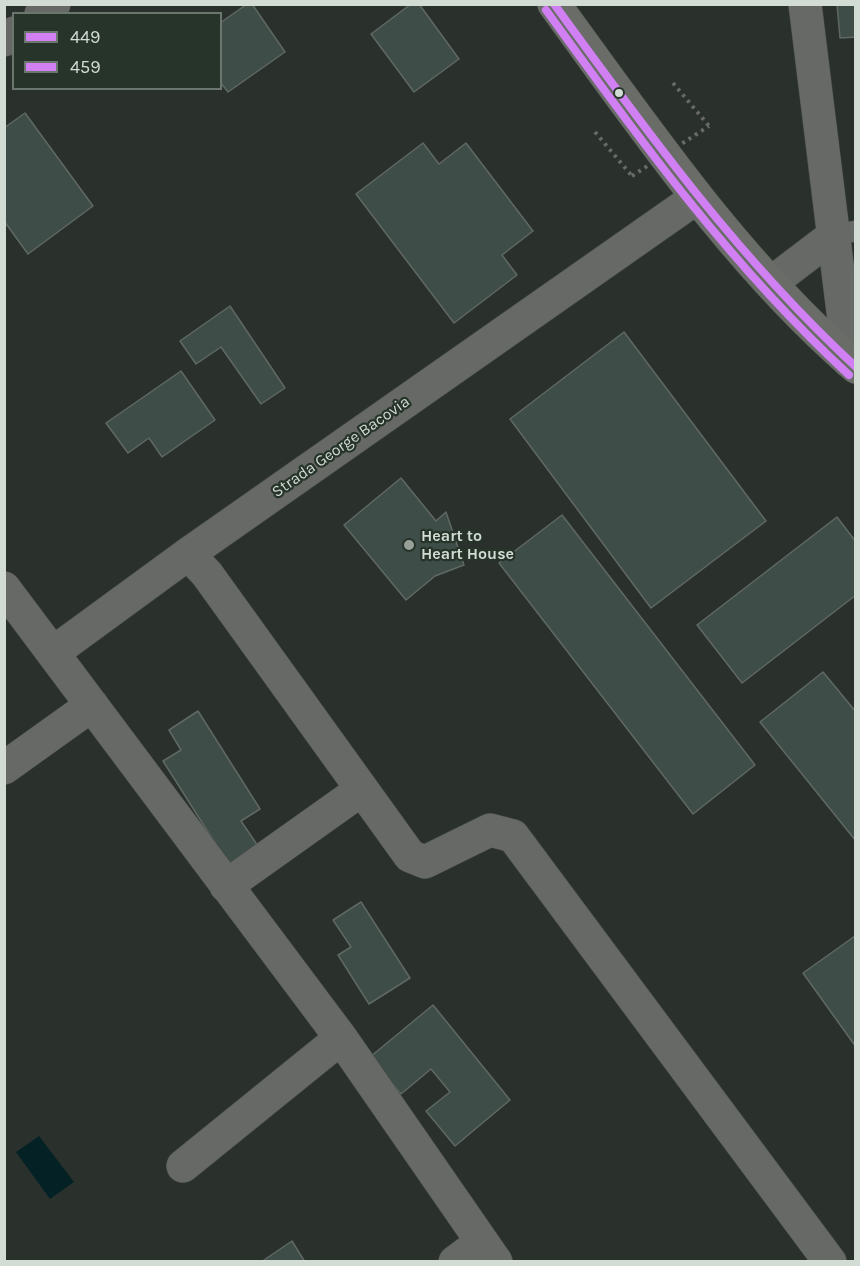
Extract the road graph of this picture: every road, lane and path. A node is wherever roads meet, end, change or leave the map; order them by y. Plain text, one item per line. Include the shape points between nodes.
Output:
1 (554, 4) edge
2 (805, 4) edge
3 (674, 83) dead end
4 (595, 132) dead end
5 (696, 198) junction
6 (845, 233) edge
7 (771, 283) junction
8 (852, 364) edge
9 (188, 554) junction
10 (4, 588) edge
11 (54, 652) junction
12 (92, 705) junction
13 (4, 768) edge
14 (361, 790) junction
15 (226, 886) junction
16 (341, 1038) junction
17 (183, 1166) dead end
18 (489, 1252) edge
19 (455, 1262) edge
20 (830, 1262) edge

1 - 5 main road
2 - 6 street
3 - 4 path, bridge via 709,126 632,176
5 - 7 main road
5 - 9 street, Strada George Bacovia
6 - 7 street
6 - 8 street
7 - 8 main road
9 - 11 street, Strada George Bacovia
9 - 14 street via 207,574
10 - 11 street
11 - 12 street
12 - 13 street
12 - 15 street
14 - 15 street
14 - 20 street via 410,856 425,862 490,830 513,836
15 - 16 street
16 - 17 street
16 - 18 street
18 - 19 street

